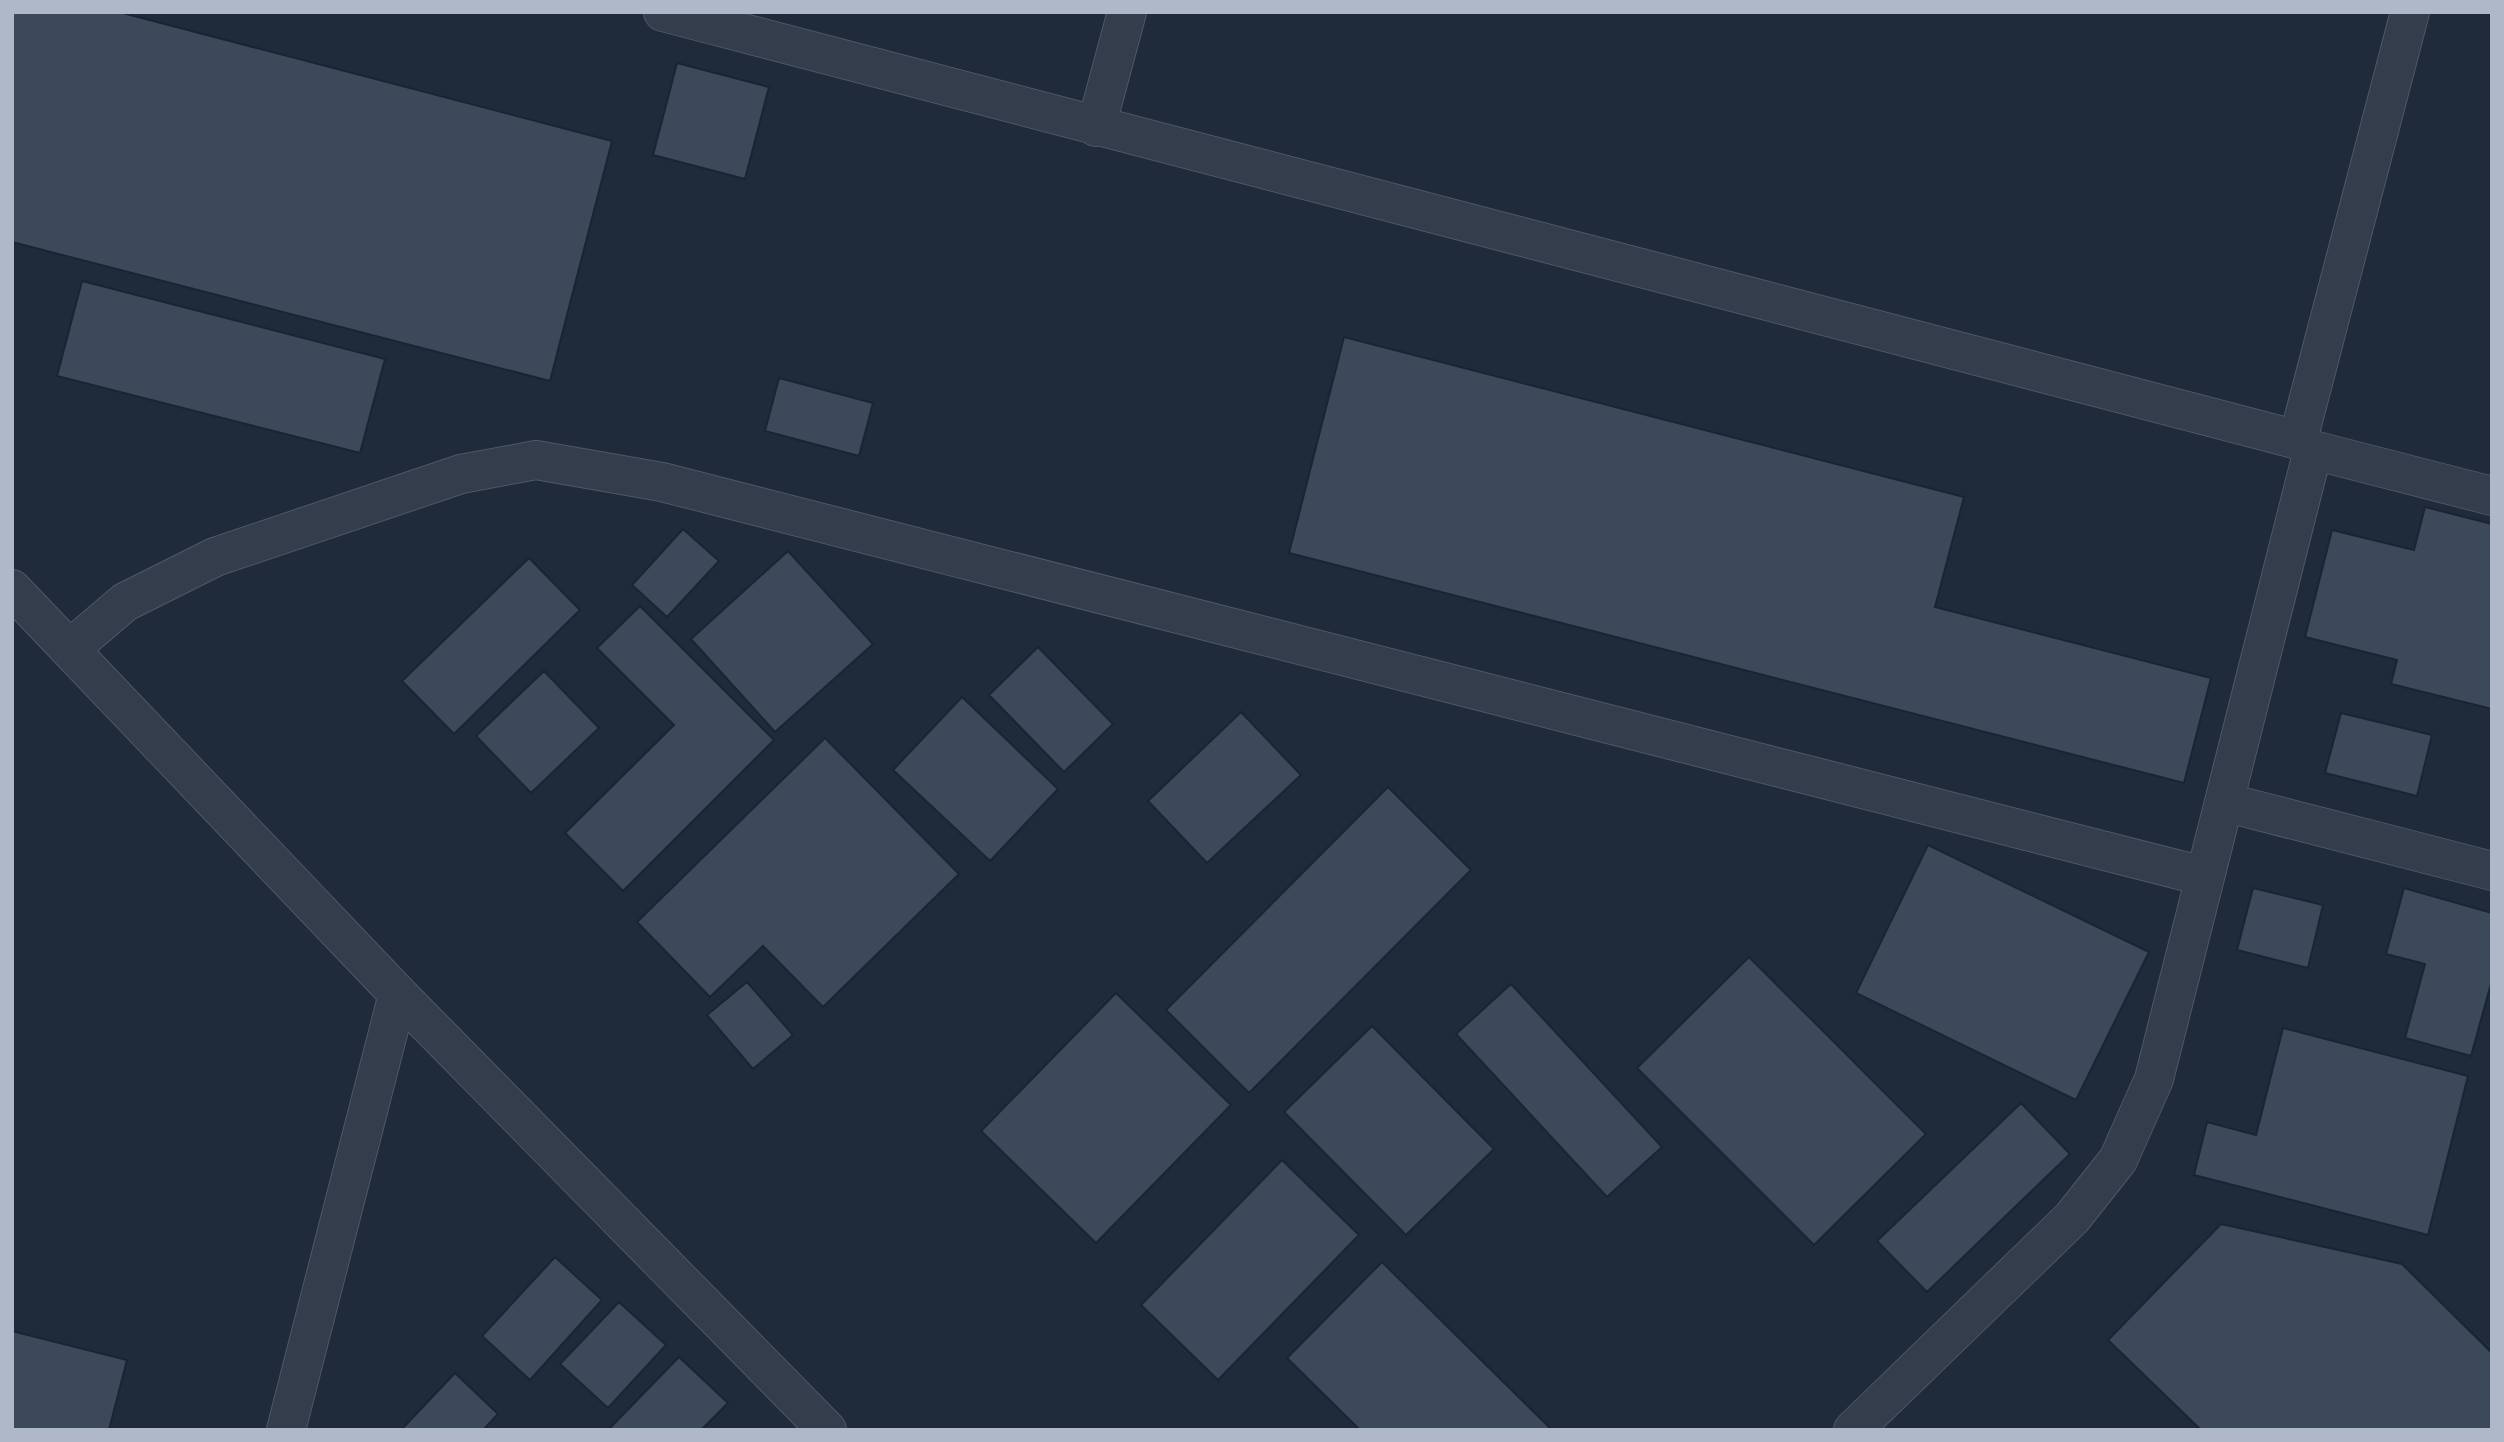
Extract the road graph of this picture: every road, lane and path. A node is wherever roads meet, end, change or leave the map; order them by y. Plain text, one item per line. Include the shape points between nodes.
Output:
1 (663, 12) edge
2 (1127, 12) edge
3 (2410, 12) edge
4 (1096, 127) junction
5 (2305, 445) junction
6 (2492, 496) edge
7 (12, 589) edge
8 (71, 648) junction
9 (2224, 802) junction
10 (2492, 870) edge
11 (2203, 876) junction
12 (398, 994) junction
13 (286, 1430) edge
14 (827, 1430) edge
15 (1853, 1430) edge

1 - 4 street
2 - 4 street
3 - 5 street
4 - 5 street
5 - 6 street
5 - 9 street
7 - 8 street
8 - 11 street via 125,602 215,557 461,474 536,460 662,482
8 - 12 street
9 - 10 street
9 - 11 street
11 - 15 street via 2154,1079 2118,1160 2072,1218
12 - 13 street
12 - 14 street

